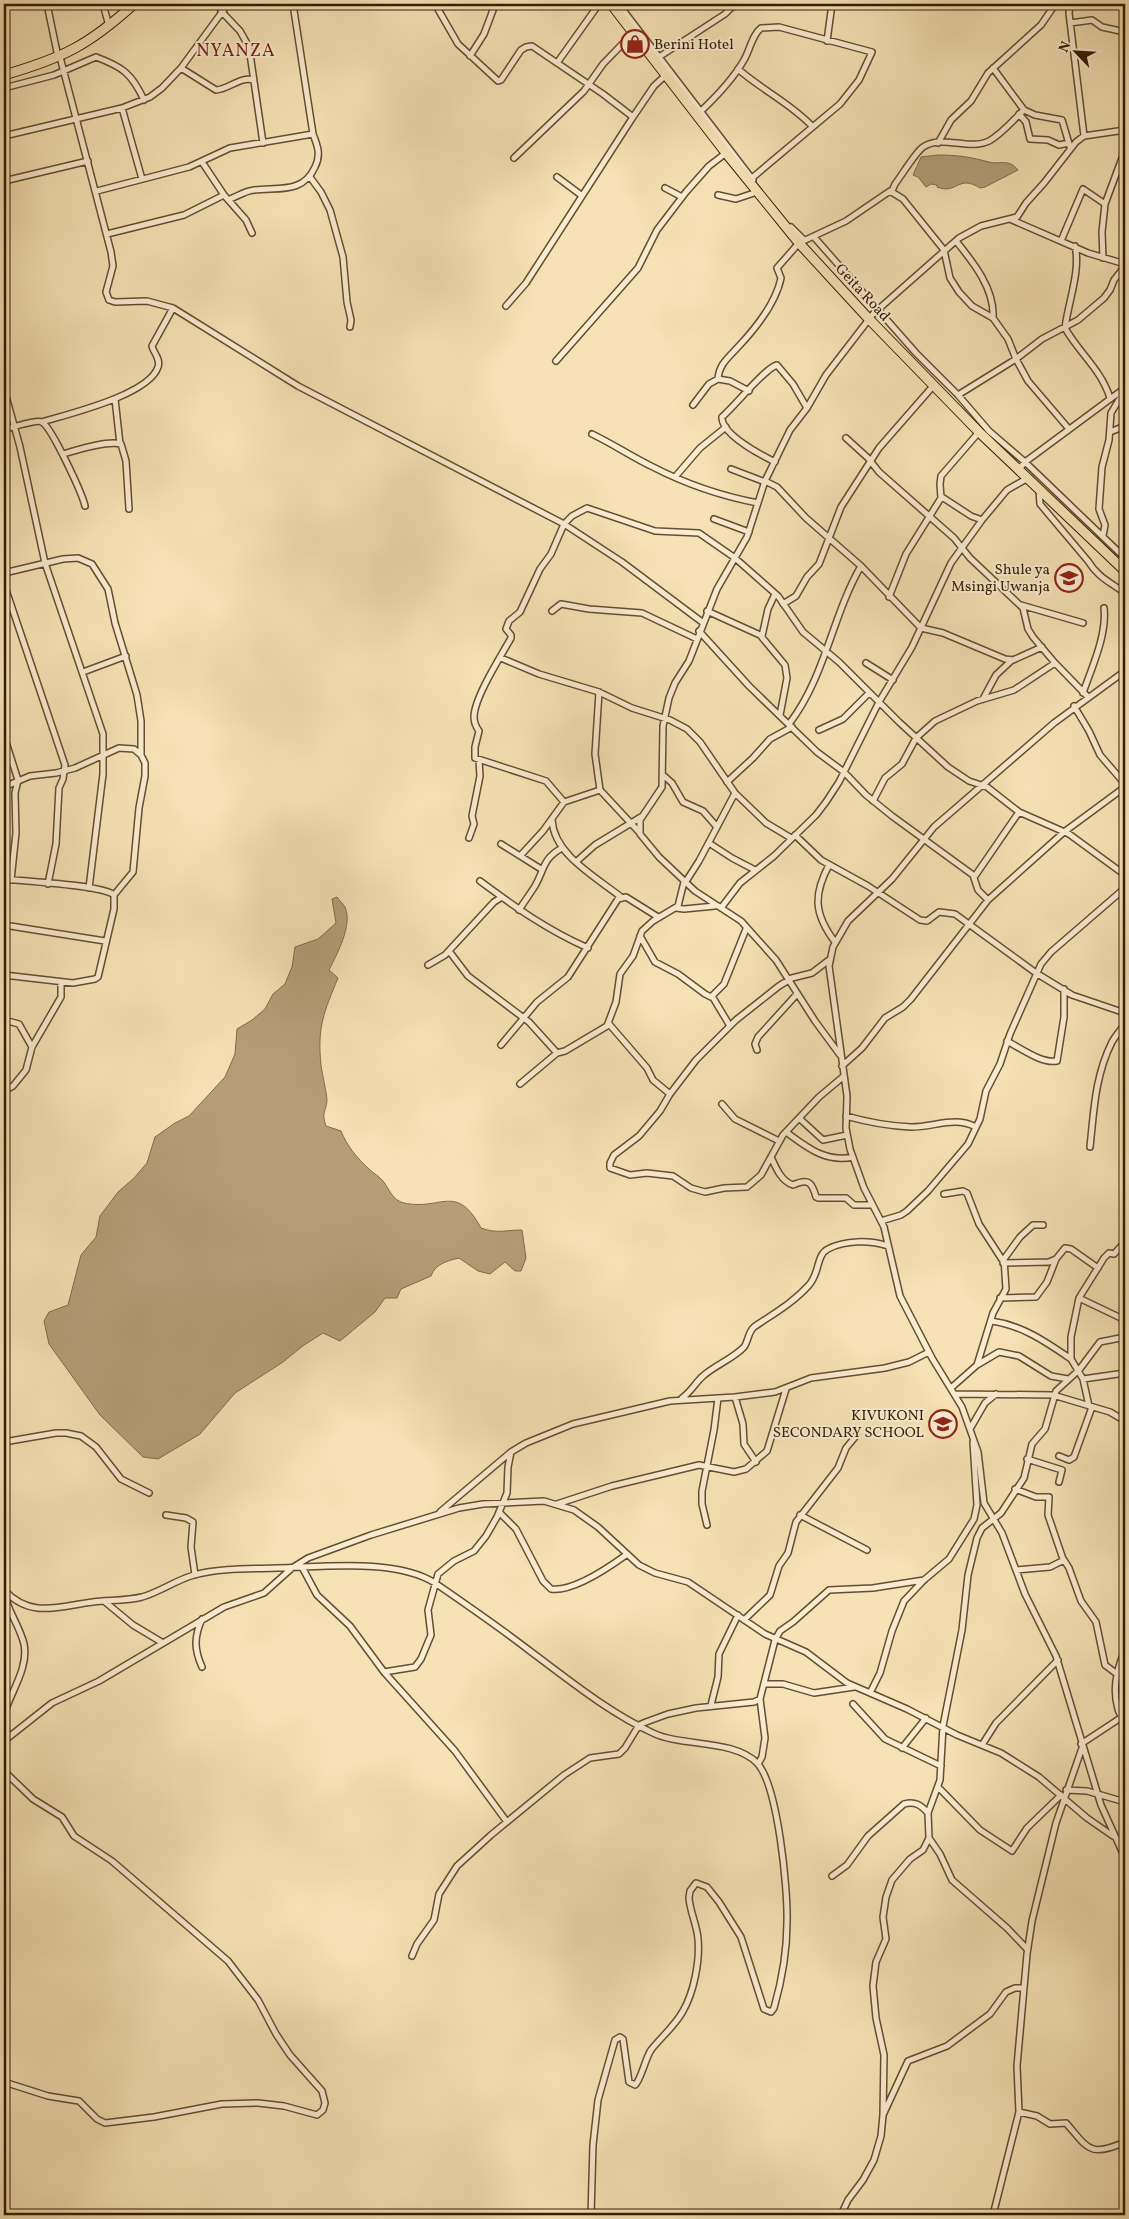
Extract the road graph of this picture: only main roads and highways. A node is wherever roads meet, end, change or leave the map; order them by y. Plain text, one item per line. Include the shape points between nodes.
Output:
1 (134, 4) edge
2 (615, 5) edge
3 (4, 74) edge
4 (1125, 571) edge

1 - 3 highway via 109,27 82,45 59,57
2 - 4 highway, Geita Road via 726,153 868,318 979,432 1022,466 1028,478

